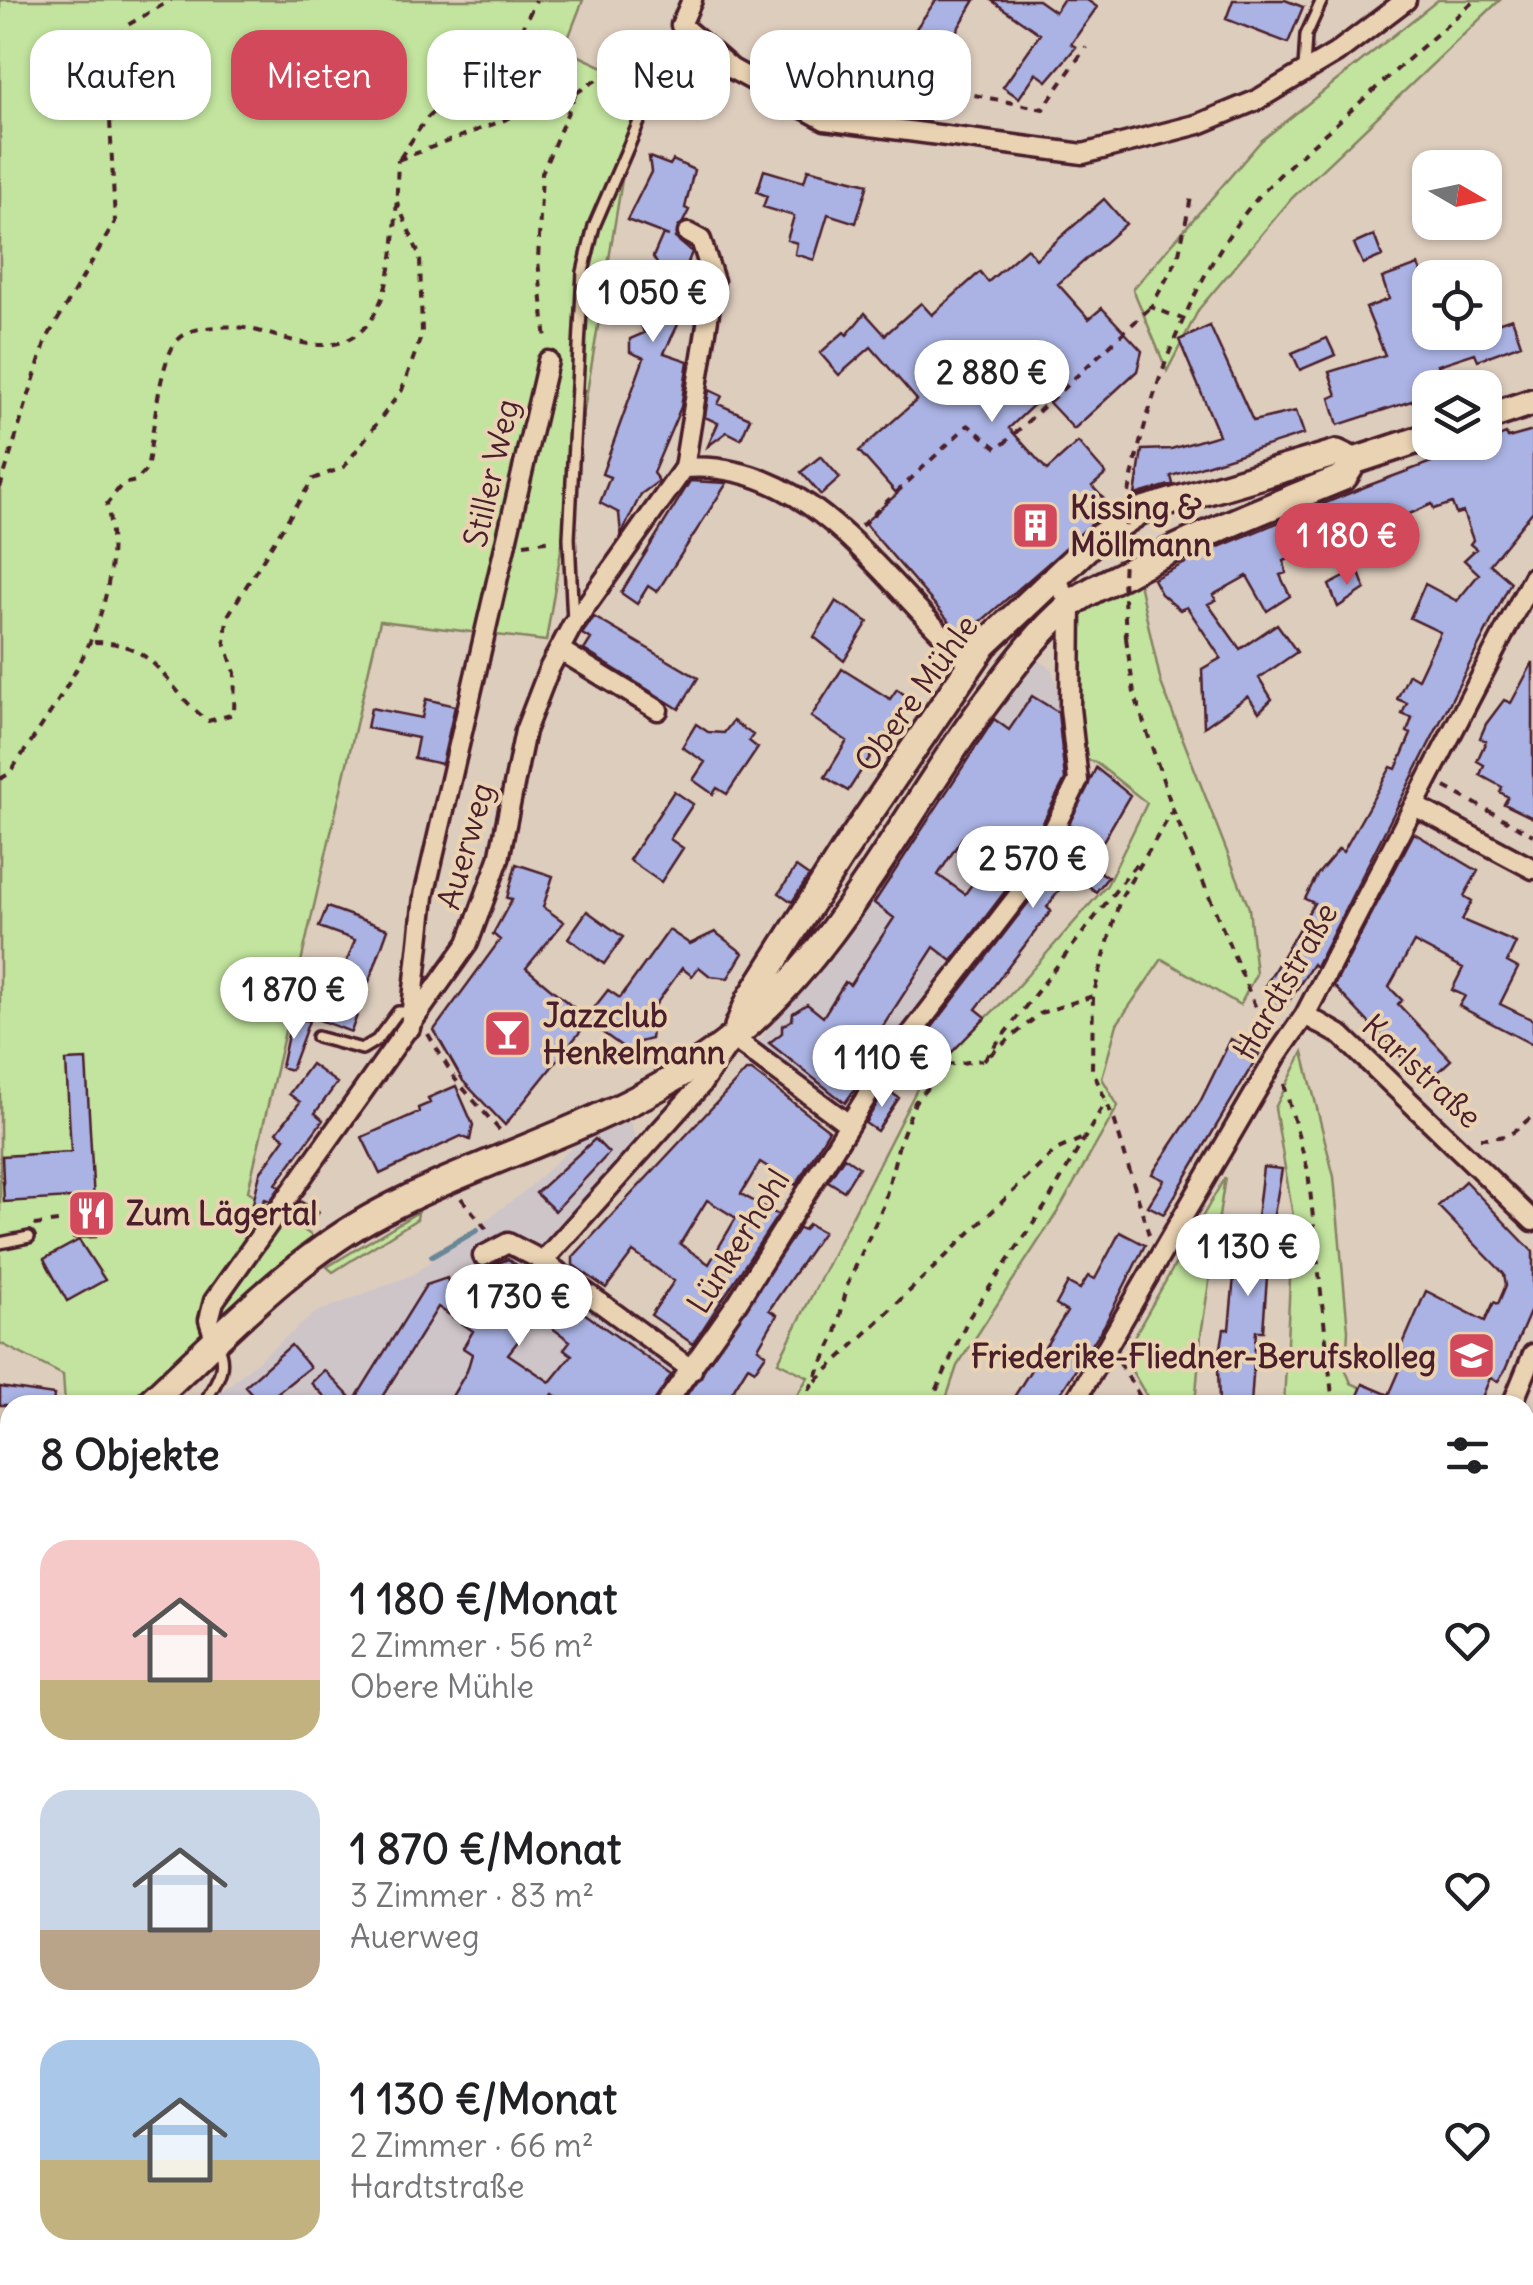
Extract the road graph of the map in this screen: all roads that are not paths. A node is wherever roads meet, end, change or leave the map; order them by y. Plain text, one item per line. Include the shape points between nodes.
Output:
1 (692, 0) edge
2 (1322, 0) edge
3 (1406, 0) edge
4 (682, 26) junction
5 (1304, 72) junction
6 (688, 233) dead end
7 (548, 361) road end
8 (1533, 402) edge
9 (1502, 412) edge
10 (1412, 442) edge
11 (1354, 461) junction
12 (684, 468) junction
13 (1533, 577) edge
14 (1055, 578) junction
15 (1071, 604) junction
16 (573, 624) junction
17 (560, 650) junction
18 (972, 663) junction
19 (658, 710) dead end
20 (1415, 806) junction
21 (1533, 869) edge
22 (1305, 1015) junction
23 (413, 1019) junction
24 (318, 1037) dead end
25 (733, 1038) junction
26 (847, 1123) junction
27 (1533, 1221) edge
28 (29, 1237) road end
29 (0, 1243) edge
30 (483, 1256) dead end
31 (543, 1261) junction
32 (216, 1342) junction
33 (1533, 1354) edge
34 (692, 1370) junction
35 (158, 1395) edge
36 (209, 1395) edge
37 (673, 1395) edge
38 (1079, 1395) edge
39 (1516, 1395) edge

1 - 4 street
2 - 5 lane via 1306,35
3 - 5 street
4 - 5 street via 732,69 825,120 1083,154 1199,124
4 - 16 lane via 594,226 583,272 569,538
6 - 12 street via 701,240 714,281
7 - 23 street, Stiller Weg via 424,896
8 - 9 main road
10 - 11 main road, Obere Mühle
11 - 14 main road, Obere Mühle via 1337,453 1140,511 1095,540
11 - 15 main road, Obere Mühle via 1344,477 1196,538
12 - 16 street, Auerweg
12 - 18 street via 731,468 837,523
13 - 20 street, Hardtstraße
14 - 15 street
14 - 18 main road, Obere Mühle
15 - 25 main road, Obere Mühle via 1028,646 973,720 816,953 786,991
15 - 26 street, Lünkerhohl via 1070,708 1078,781 1024,888
16 - 17 street, Auerweg
17 - 19 street
17 - 23 street, Auerweg via 525,732 499,859 468,943
18 - 25 main road, Obere Mühle via 844,850 750,999
20 - 21 street
20 - 22 street, Hardtstraße
22 - 27 street, Karlstraße via 1342,1036
22 - 38 street, Hardtstraße
23 - 24 lane via 398,1012 362,1049
23 - 32 street, Auerweg via 214,1301 209,1320
25 - 26 street
25 - 31 street via 701,1084
25 - 32 main road, Obere Mühle via 620,1108 377,1214 309,1260
26 - 34 street, Lünkerhohl
28 - 29 lane
30 - 31 street via 508,1243
31 - 34 street
32 - 35 main road, Obere Mühle
32 - 36 lane via 223,1370
33 - 39 street
34 - 37 street, Lünkerhohl

